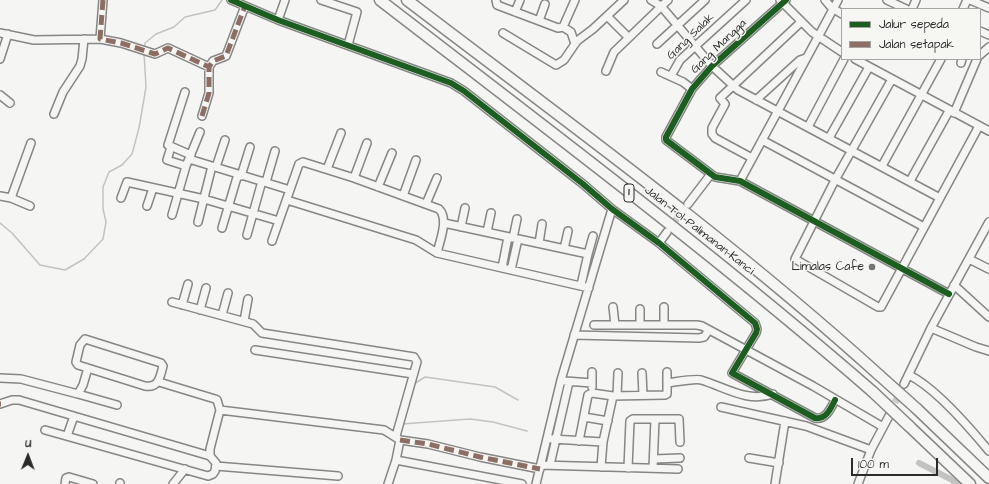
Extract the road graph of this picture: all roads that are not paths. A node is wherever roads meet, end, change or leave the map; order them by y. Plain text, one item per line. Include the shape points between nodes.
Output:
1 (104, 0) edge
2 (231, 0) edge
3 (286, 0) edge
4 (321, 0) edge
5 (380, 0) edge
6 (407, 0) edge
7 (496, 0) edge
8 (520, 0) edge
9 (575, 0) edge
10 (624, 0) edge
11 (651, 0) edge
12 (668, 0) edge
13 (705, 0) edge
14 (746, 0) edge
15 (824, 0) edge
16 (838, 0) edge
17 (887, 0) edge
18 (970, 0) edge
19 (783, 1) edge
20 (545, 4) dead end
21 (244, 6) junction
22 (661, 6) junction
23 (904, 8) edge
24 (989, 8) edge
25 (834, 9) junction
26 (515, 12) junction
27 (841, 13) edge
28 (607, 16) junction
29 (278, 20) junction
30 (539, 21) junction
31 (801, 22) junction
32 (677, 26) junction
33 (563, 27) junction
34 (0, 33) edge
35 (503, 33) dead end
36 (8, 34) junction
37 (628, 37) junction
38 (817, 37) junction
39 (84, 39) junction
40 (100, 39) junction
41 (575, 44) junction
42 (657, 44) dead end
43 (348, 45) junction
44 (695, 46) junction
45 (989, 47) edge
46 (841, 51) edge
47 (981, 54) edge
48 (806, 58) junction
49 (0, 59) edge
50 (843, 60) edge
51 (857, 60) edge
52 (939, 60) edge
53 (977, 60) edge
54 (712, 66) junction
55 (869, 66) junction
56 (209, 67) junction
57 (606, 71) dead end
58 (661, 72) dead end
59 (670, 76) junction
60 (892, 79) junction
61 (732, 86) junction
62 (692, 89) junction
63 (185, 92) dead end
64 (922, 94) junction
65 (0, 95) edge
66 (756, 100) junction
67 (10, 103) dead end
68 (778, 111) junction
69 (951, 112) junction
70 (54, 114) dead end
71 (202, 116) dead end
72 (979, 126) junction
73 (808, 127) junction
74 (989, 131) edge
75 (200, 132) dead end
76 (341, 133) dead end
77 (829, 138) junction
78 (225, 140) dead end
79 (762, 140) junction
80 (30, 143) dead end
81 (367, 143) dead end
82 (171, 147) junction
83 (250, 147) dead end
84 (275, 151) dead end
85 (852, 151) junction
86 (392, 153) dead end
87 (752, 158) junction
88 (188, 160) junction
89 (416, 160) dead end
90 (882, 166) junction
91 (214, 167) junction
92 (327, 169) junction
93 (711, 174) junction
94 (239, 175) junction
95 (354, 178) junction
96 (437, 178) dead end
97 (835, 180) junction
98 (264, 181) junction
99 (740, 181) junction
100 (910, 181) junction
101 (378, 187) junction
102 (153, 188) junction
103 (290, 190) junction
104 (178, 194) junction
105 (0, 196) edge
106 (403, 196) junction
107 (11, 198) junction
108 (121, 198) dead end
109 (940, 198) junction
110 (204, 199) junction
111 (287, 200) junction
112 (426, 204) junction
113 (688, 204) tunnel mouth
114 (30, 206) dead end
115 (147, 206) dead end
116 (228, 206) junction
117 (465, 208) dead end
118 (612, 209) junction
119 (253, 213) junction
120 (491, 213) dead end
121 (172, 215) dead end
122 (517, 219) dead end
123 (815, 220) junction
124 (279, 221) junction
125 (198, 222) dead end
126 (989, 222) edge
127 (444, 223) junction
128 (542, 224) dead end
129 (461, 227) junction
130 (924, 227) junction
131 (222, 228) dead end
132 (568, 231) dead end
133 (487, 232) junction
134 (667, 232) tunnel mouth
135 (247, 236) dead end
136 (593, 236) dead end
137 (513, 238) junction
138 (272, 241) dead end
139 (539, 243) junction
140 (659, 243) junction
141 (564, 249) junction
142 (438, 253) junction
143 (588, 254) junction
144 (969, 259) junction
145 (502, 268) junction
146 (902, 268) junction
147 (989, 269) edge
148 (511, 270) junction
149 (188, 284) dead end
150 (581, 285) junction
151 (954, 285) junction
152 (206, 288) dead end
153 (589, 288) junction
154 (228, 293) dead end
155 (949, 294) junction
156 (248, 299) dead end
157 (172, 302) dead end
158 (182, 305) junction
159 (613, 307) dead end
160 (664, 307) dead end
161 (640, 309) dead end
162 (200, 310) junction
163 (222, 315) junction
164 (989, 317) edge
165 (244, 321) junction
166 (615, 324) junction
167 (594, 325) dead end
168 (638, 325) junction
169 (664, 325) junction
170 (931, 328) junction
171 (709, 330) junction
172 (574, 335) junction
173 (635, 338) junction
174 (745, 349) junction
175 (255, 350) dead end
176 (989, 351) edge
177 (88, 368) junction
178 (592, 372) dead end
179 (667, 372) dead end
180 (618, 373) dead end
181 (642, 373) dead end
182 (413, 374) junction
183 (909, 375) junction
184 (0, 378) edge
185 (561, 380) junction
186 (159, 382) junction
187 (569, 382) junction
188 (592, 383) junction
189 (667, 383) junction
190 (904, 384) tunnel mouth
191 (592, 393) junction
192 (78, 394) junction
193 (773, 394) junction
194 (615, 395) junction
195 (643, 395) junction
196 (835, 400) junction
197 (0, 404) edge
198 (117, 405) dead end
199 (721, 407) dead end
200 (220, 410) junction
201 (74, 416) junction
202 (824, 416) junction
203 (889, 416) tunnel mouth
204 (584, 417) junction
205 (655, 419) junction
206 (608, 421) junction
207 (785, 421) junction
208 (883, 427) junction
209 (45, 430) dead end
210 (816, 430) junction
211 (67, 436) junction
212 (398, 438) junction
213 (551, 439) junction
214 (579, 441) junction
215 (603, 442) junction
216 (680, 442) dead end
217 (871, 450) junction
218 (989, 451) edge
219 (210, 456) junction
220 (680, 458) dead end
221 (748, 458) dead end
222 (654, 459) junction
223 (396, 460) junction
224 (778, 463) junction
225 (550, 465) junction
226 (216, 466) junction
227 (541, 467) junction
228 (601, 467) junction
229 (628, 468) junction
230 (653, 468) junction
231 (185, 469) junction
232 (678, 469) dead end
233 (338, 476) dead end
234 (989, 478) edge
235 (478, 480) edge
236 (65, 484) edge
237 (93, 484) edge
238 (173, 484) edge
239 (388, 484) edge
240 (522, 484) edge
241 (536, 484) edge
242 (775, 484) edge
243 (858, 484) edge
244 (970, 484) edge

1 - 40 street
2 - 21 street
3 - 29 street
4 - 43 street via 357,12
5 - 244 highway, Jalan Tol Palimanan–Kanci / 1, bridge via 783,314 873,392
6 - 234 highway, Jalan Tol Palimanan–Kanci / 1, bridge via 710,232 816,319 917,409
7 - 26 street via 497,5
8 - 26 street
9 - 33 street
10 - 28 street
11 - 22 street
12 - 22 street
13 - 32 street
14 - 44 street, Gang Salak
15 - 25 street
16 - 25 street
17 - 23 street
18 - 24 street
19 - 31 street
19 - 54 street, Gang Mangga
20 - 30 street
21 - 29 street
21 - 56 street via 226,56 213,61
22 - 32 street
22 - 37 street
25 - 27 street
25 - 38 street
26 - 30 street
28 - 37 street
28 - 41 street
29 - 43 street
30 - 33 street via 558,28
31 - 38 street
31 - 61 street
32 - 42 street
32 - 44 street
33 - 41 street via 571,32
34 - 36 street
35 - 41 street via 554,65 559,65
36 - 39 street via 34,40
36 - 49 street
37 - 57 street via 614,52
38 - 46 street
38 - 48 street
39 - 40 street
39 - 70 street via 80,66 63,92
40 - 56 street via 155,54 168,48
43 - 118 street via 451,83 464,91
44 - 54 street
44 - 59 street, Gang Salak via 677,63
45 - 47 street
48 - 66 street via 800,60
48 - 68 street
50 - 73 street
51 - 55 street
52 - 64 street
53 - 69 street
54 - 61 street
54 - 62 street, Gang Mangga
55 - 60 street
55 - 77 street
56 - 71 street via 209,93
58 - 59 street
59 - 62 street
60 - 64 street
60 - 85 street
61 - 66 street
61 - 87 street via 720,98 725,104 712,128 712,134
62 - 93 street, Gang Mangga via 665,138
63 - 82 street via 168,143
64 - 69 street
64 - 90 street
65 - 67 street
66 - 68 street
68 - 73 street
68 - 79 street
69 - 72 street
69 - 100 street
72 - 74 street
72 - 109 street
73 - 77 street
75 - 88 street
76 - 92 street
77 - 85 street
78 - 91 street
79 - 87 street
79 - 97 street
80 - 107 street
81 - 95 street
82 - 88 street
82 - 88 street via 167,160
83 - 94 street
84 - 98 street
85 - 90 street
85 - 97 street
86 - 101 street
87 - 99 street
88 - 91 street
88 - 104 street
89 - 106 street
90 - 100 street
91 - 94 street
91 - 110 street
92 - 95 street
92 - 103 street via 300,162
93 - 99 street
93 - 113 street
94 - 98 street
94 - 116 street
95 - 101 street
96 - 112 street
97 - 123 street
97 - 130 street
98 - 103 street
98 - 119 street
99 - 123 street
100 - 109 street
101 - 106 street
102 - 104 street
102 - 108 street via 127,182
102 - 115 street
103 - 111 street
104 - 110 street
104 - 121 street
105 - 107 street
106 - 112 street
107 - 114 street
109 - 130 street
110 - 116 street
110 - 125 street
111 - 124 street
111 - 142 street via 416,240
112 - 127 street via 441,211
116 - 119 street
116 - 131 street
117 - 129 street
118 - 140 street
118 - 153 street
119 - 124 street
119 - 135 street
120 - 133 street
122 - 137 street
123 - 146 street
123 - 146 street via 796,260 878,307 881,306
124 - 138 street
126 - 144 street
127 - 129 street
127 - 142 street
128 - 139 street
129 - 133 street
130 - 146 street
132 - 141 street
133 - 137 street
134 - 140 street
136 - 143 street
137 - 139 street
137 - 145 street
137 - 148 street
139 - 141 street
140 - 174 street via 755,323 757,329
141 - 143 street
142 - 145 street
143 - 150 street
144 - 147 street
144 - 151 street
145 - 148 street
146 - 155 street
148 - 150 street
149 - 158 street
150 - 153 street
151 - 155 street
151 - 164 street
152 - 162 street
153 - 172 street
154 - 163 street
155 - 170 street
156 - 165 street
157 - 158 street
158 - 162 street
159 - 166 street
160 - 169 street
161 - 168 street
162 - 163 street
163 - 165 street
165 - 182 street via 262,333 414,357 417,362
166 - 167 street
166 - 168 street
168 - 169 street
168 - 173 street
169 - 171 street via 697,325
170 - 176 street via 976,348
170 - 183 street
171 - 173 street via 702,338
171 - 174 street
172 - 173 street
172 - 185 street
174 - 193 street via 732,373
174 - 196 street
175 - 182 street
177 - 186 street via 145,386 154,386
177 - 186 street via 76,362 80,345 85,340 161,363
177 - 192 street
178 - 188 street
179 - 189 street
180 - 194 street
181 - 195 street
182 - 212 street
183 - 190 street
183 - 218 street via 934,393
184 - 192 street via 21,379
185 - 187 street
185 - 213 street
186 - 200 street via 215,399
187 - 188 street
187 - 213 street
188 - 191 street
189 - 193 street via 701,379 738,394
189 - 195 street via 667,394
191 - 194 street
191 - 204 street via 588,395
192 - 198 street
193 - 202 street via 815,418
194 - 195 street
194 - 206 street
196 - 202 street
196 - 208 street
197 - 201 street via 19,400
199 - 207 street
200 - 212 street via 384,430
200 - 219 street
201 - 211 street
201 - 219 street
202 - 210 street
203 - 208 street
204 - 206 street
204 - 214 street
205 - 216 street via 679,419
205 - 222 street
205 - 229 street via 630,421
206 - 215 street
207 - 210 street
207 - 224 street
208 - 217 street
209 - 211 street
210 - 217 street
211 - 231 street
212 - 223 street
212 - 227 street via 480,458
213 - 214 street
213 - 225 street
213 - 227 street
214 - 215 street
215 - 228 street
217 - 243 street
219 - 226 street
220 - 222 street
221 - 224 street
222 - 230 street
223 - 235 street
223 - 239 street
224 - 242 street
225 - 227 street
225 - 228 street
226 - 231 street via 213,474 208,476
226 - 233 street
227 - 241 street
228 - 229 street
229 - 230 street
230 - 232 street
231 - 238 street
235 - 240 street
236 - 237 street via 66,478 69,477

